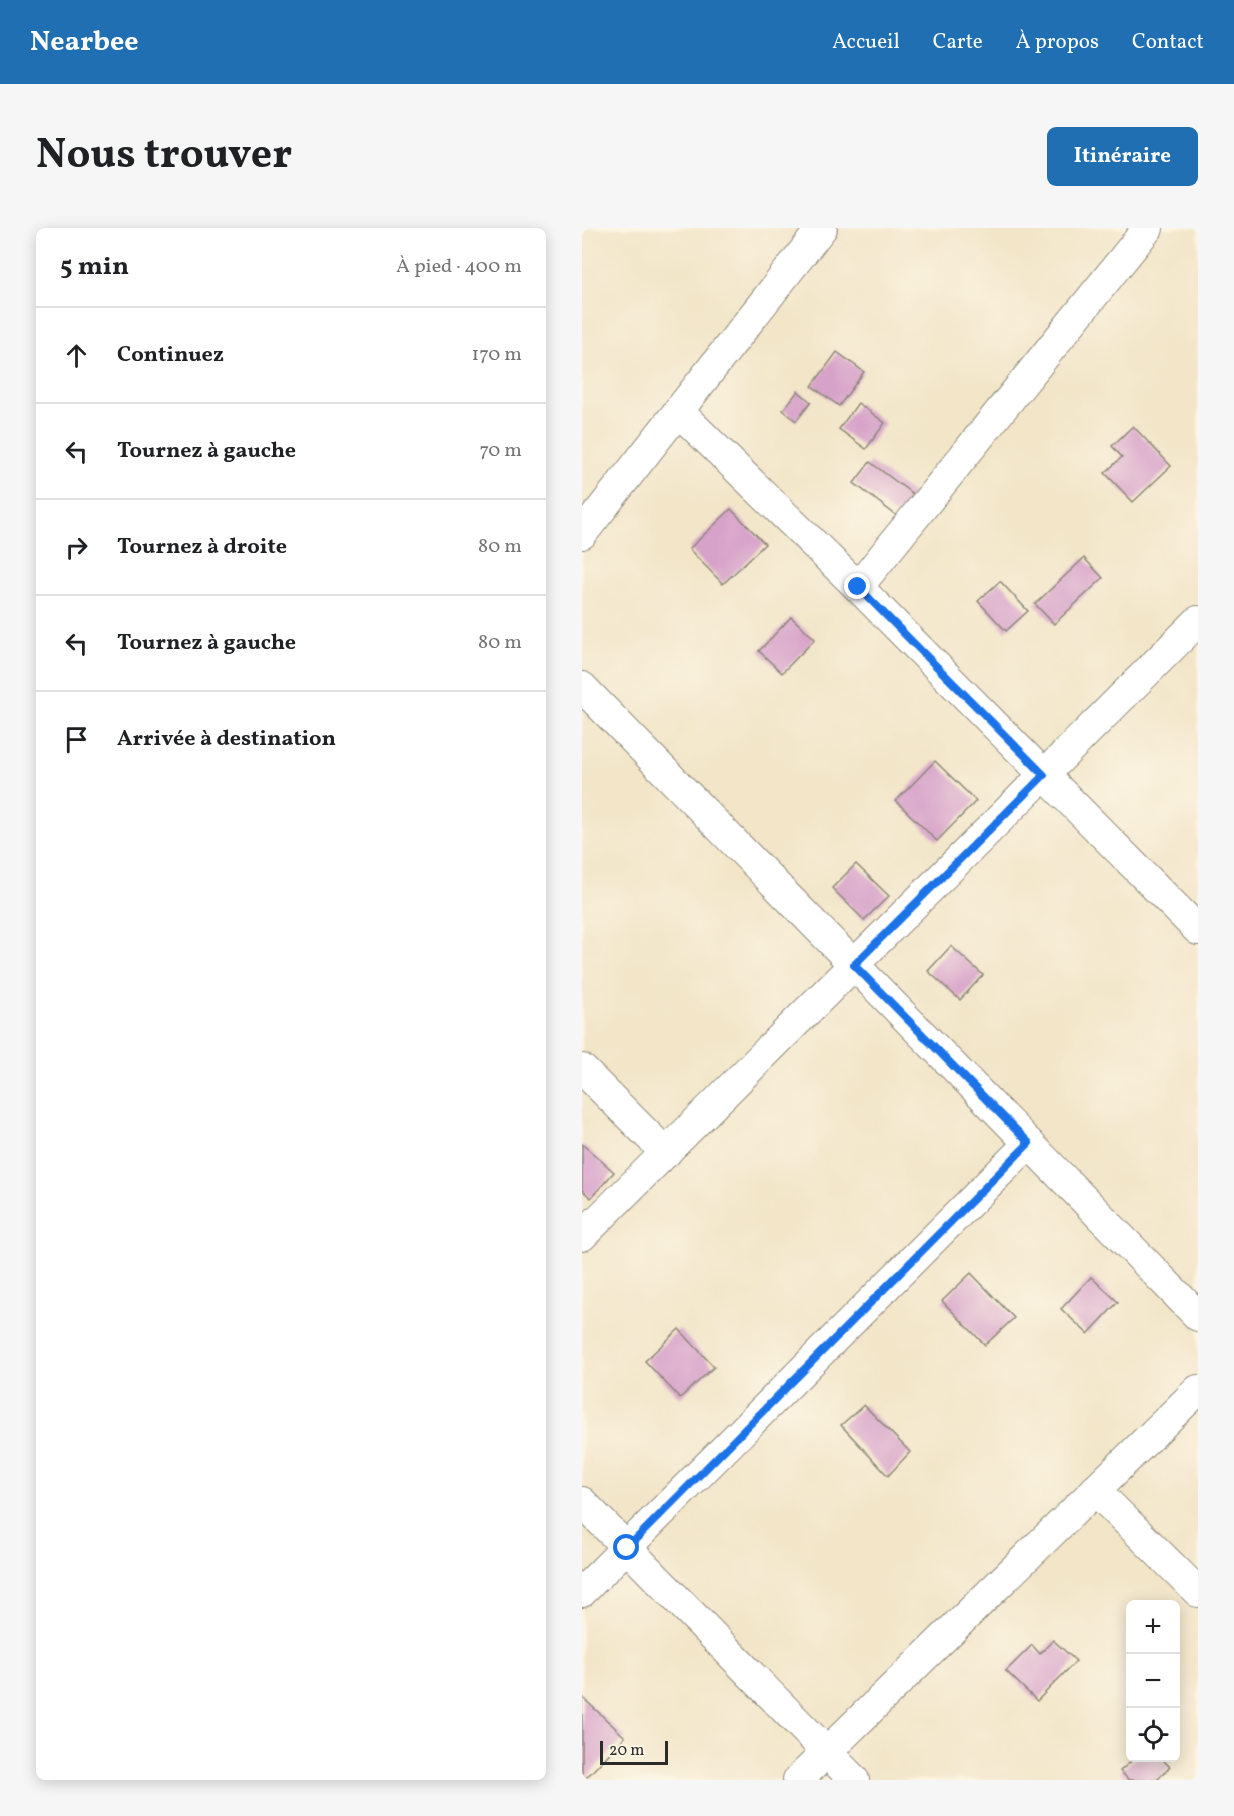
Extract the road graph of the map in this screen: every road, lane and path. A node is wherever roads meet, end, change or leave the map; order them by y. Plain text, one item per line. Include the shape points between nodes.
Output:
1 (822, 228) edge
2 (1148, 228) edge
3 (678, 411) junction
4 (582, 534) edge
5 (858, 587) junction
6 (1198, 621) edge
7 (582, 687) edge
8 (1044, 775) junction
9 (1198, 930) edge
10 (854, 965) junction
11 (582, 1069) edge
12 (1029, 1143) junction
13 (666, 1153) junction
14 (582, 1236) edge
15 (1198, 1316) edge
16 (1198, 1390) edge
17 (1095, 1490) junction
18 (582, 1502) edge
19 (627, 1548) junction
20 (582, 1592) edge
21 (1198, 1592) edge
22 (826, 1753) junction
23 (798, 1780) edge
24 (854, 1780) edge

1 - 3 street
2 - 5 street
3 - 4 street
3 - 5 street
5 - 8 street
6 - 8 street
7 - 10 street
8 - 9 street
8 - 10 street
10 - 12 street
10 - 13 street
11 - 13 street
12 - 15 street
12 - 19 street
13 - 14 street
16 - 17 street
17 - 21 street
17 - 22 street
18 - 19 street
19 - 20 street
19 - 22 street
22 - 23 street
22 - 24 street

